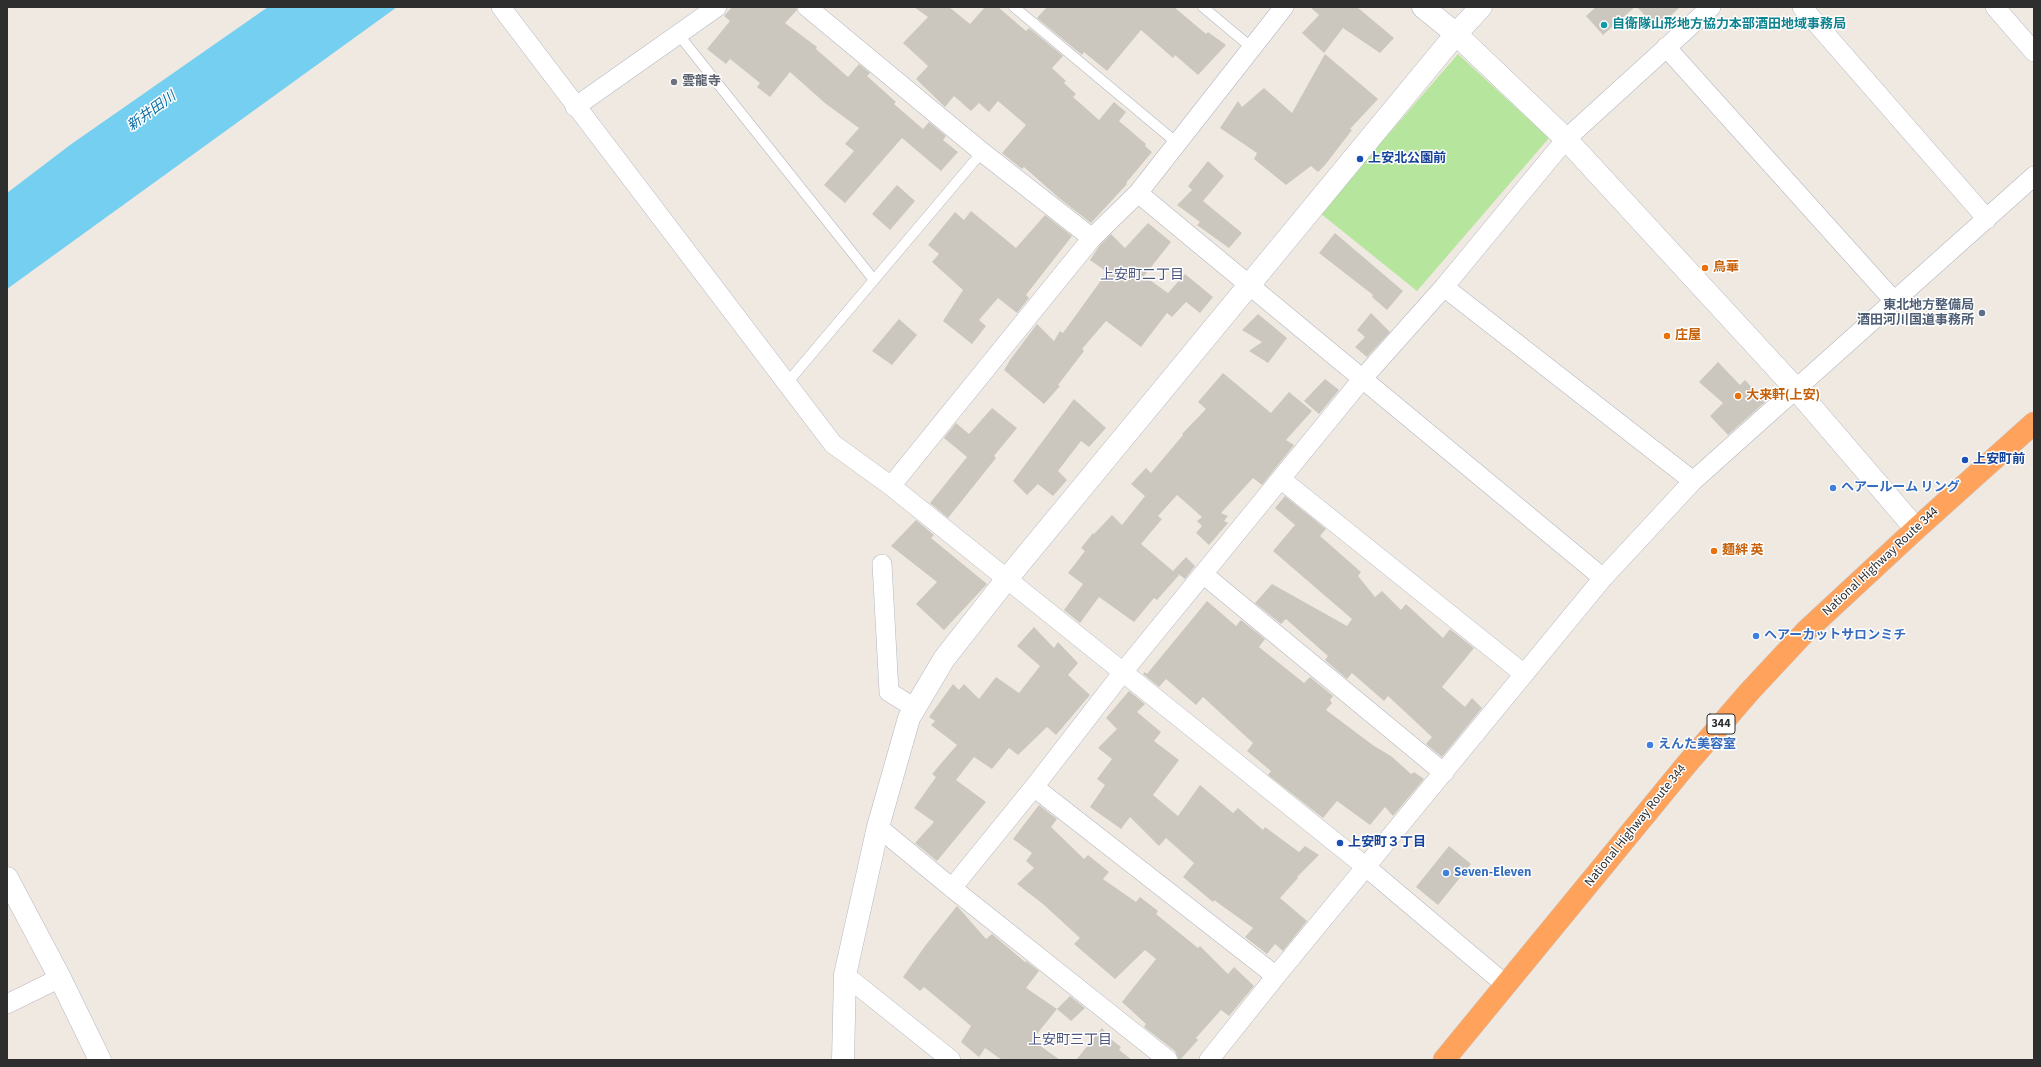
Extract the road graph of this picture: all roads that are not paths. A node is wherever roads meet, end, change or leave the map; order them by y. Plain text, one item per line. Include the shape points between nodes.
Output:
1 (501, 7) edge
2 (717, 7) edge
3 (807, 7) edge
4 (1014, 7) edge
5 (1203, 7) edge
6 (1284, 7) edge
7 (1424, 7) edge
8 (1481, 7) edge
9 (1711, 7) edge
10 (1802, 7) edge
11 (1996, 7) edge
12 (1456, 34) junction
13 (679, 35) junction
14 (1666, 47) junction
15 (1252, 48) junction
16 (2034, 52) edge
17 (575, 107) junction
18 (1566, 139) junction
19 (1177, 143) junction
20 (982, 152) junction
21 (2034, 176) edge
22 (1138, 193) junction
23 (1987, 219) junction
24 (1092, 238) junction
25 (874, 280) junction
26 (1249, 285) junction
27 (1444, 288) junction
28 (1895, 302) junction
29 (1363, 378) junction
30 (787, 383) junction
31 (1796, 390) junction
32 (2034, 423) edge
33 (1282, 480) junction
34 (1693, 481) junction
35 (892, 486) junction
36 (1916, 529) junction
37 (882, 564) dead end
38 (1203, 574) junction
39 (1603, 578) junction
40 (1006, 580) junction
41 (1123, 672) junction
42 (1524, 674) junction
43 (915, 708) junction
44 (1444, 773) junction
45 (1034, 787) junction
46 (878, 827) junction
47 (1366, 867) junction
48 (7, 878) edge
49 (952, 888) junction
50 (845, 975) junction
51 (1276, 976) junction
52 (60, 978) junction
53 (1506, 985) junction
54 (7, 1004) edge
55 (100, 1060) edge
56 (844, 1060) edge
57 (951, 1060) edge
58 (1168, 1060) edge
59 (1209, 1060) edge
60 (1444, 1060) edge

1 - 17 street
2 - 13 street
3 - 20 street
4 - 19 lane
5 - 15 lane
6 - 15 street
7 - 12 street
8 - 12 street
9 - 14 street
10 - 23 street
11 - 16 street
12 - 18 street
12 - 26 street
13 - 17 street
13 - 25 lane
14 - 18 street
14 - 28 street
15 - 19 street
17 - 30 street
18 - 27 street
18 - 31 street
19 - 22 street
20 - 24 street
20 - 25 lane
21 - 23 street
22 - 24 street
22 - 26 street
23 - 28 street
24 - 35 street
25 - 30 lane
26 - 29 street
26 - 40 street
27 - 29 street
27 - 34 street
28 - 31 street
29 - 33 street
29 - 39 street
30 - 35 street via 833,444
31 - 34 street
31 - 36 street
32 - 36 highway, National Highway Route 344 / 344
33 - 38 street
33 - 42 street
34 - 39 street
35 - 40 street
36 - 53 highway, National Highway Route 344 / 344 via 1806,632 1750,691
37 - 43 street via 889,692
38 - 41 street
38 - 44 street
39 - 42 street
40 - 41 street
40 - 43 street via 944,659
41 - 45 street
41 - 47 street
42 - 44 street
43 - 46 street via 909,718
44 - 47 street
45 - 49 street
45 - 51 street
46 - 49 street
46 - 50 street
47 - 51 street
47 - 53 street
48 - 52 street
49 - 58 street
50 - 56 street
50 - 57 street
51 - 59 street
52 - 54 street
52 - 55 street
53 - 60 highway, National Highway Route 344 / 344

